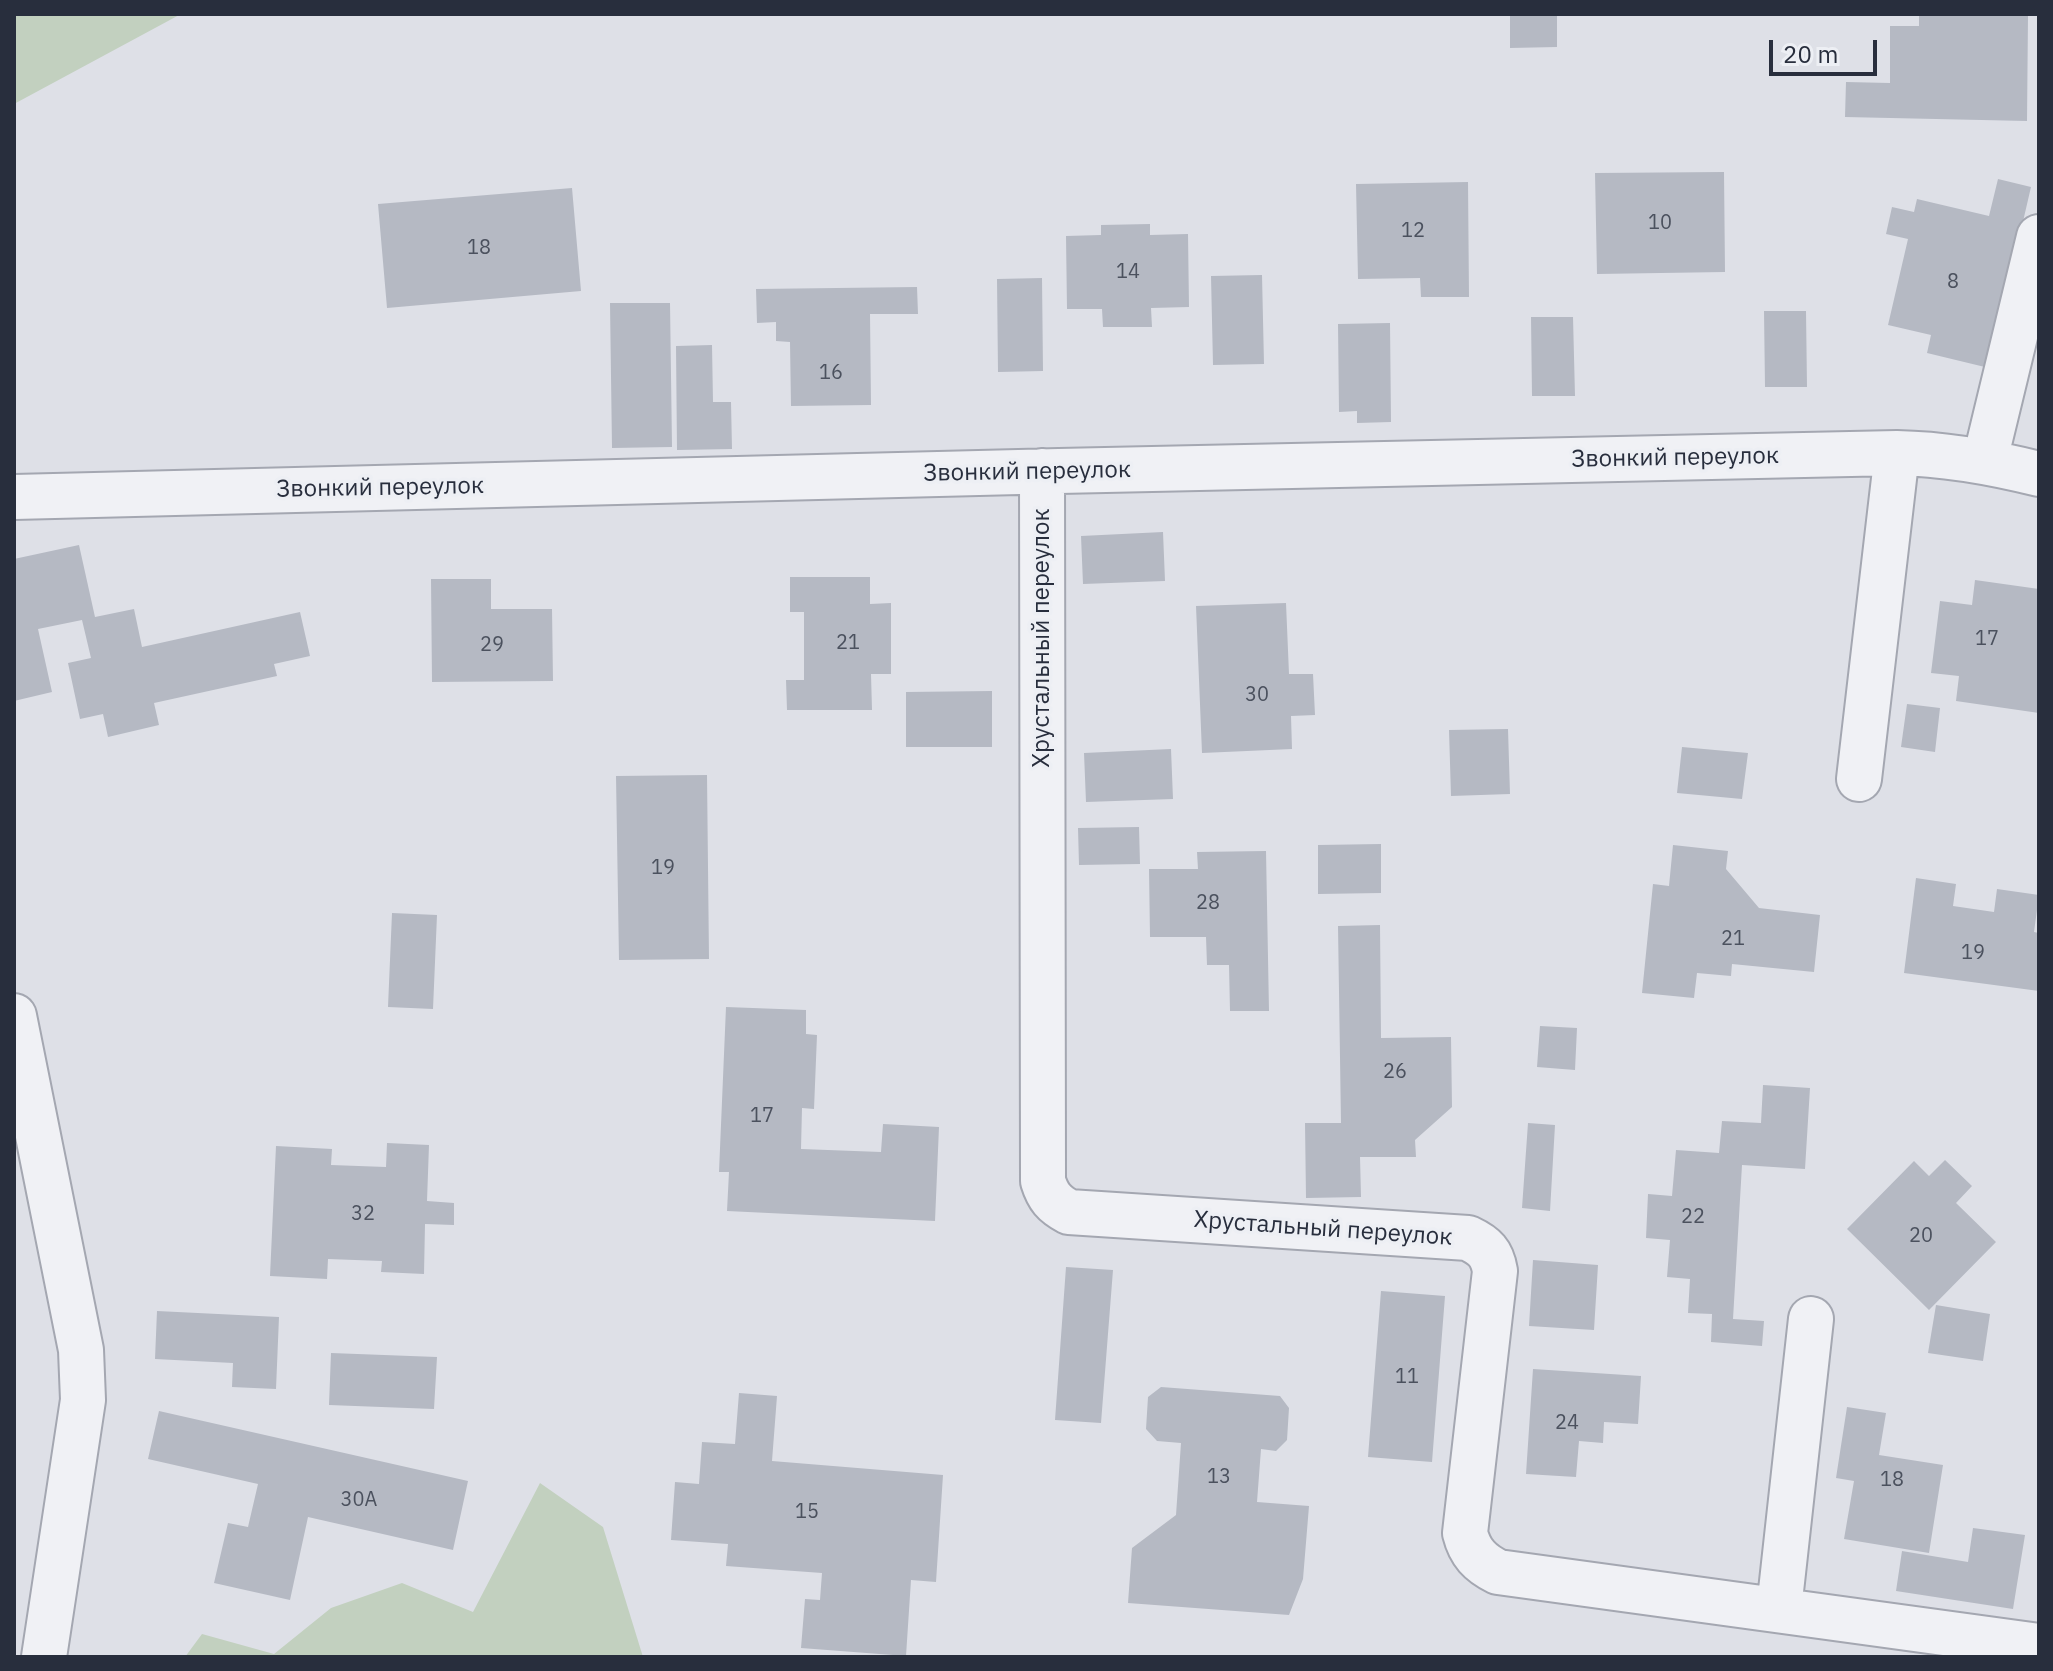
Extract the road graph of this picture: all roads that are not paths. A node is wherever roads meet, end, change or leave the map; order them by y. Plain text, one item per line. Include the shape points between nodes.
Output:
1 (2039, 237) edge
2 (1897, 453) junction
3 (1985, 460) junction
4 (1042, 471) junction
5 (2039, 474) edge
6 (14, 497) edge
7 (1859, 779) dead end
8 (14, 1016) edge
9 (1811, 1319) dead end
10 (1779, 1609) junction
11 (2039, 1646) edge
12 (44, 1657) edge

1 - 3 street
2 - 3 street, Звонкий переулок
2 - 4 street, Звонкий переулок
2 - 7 street
3 - 5 street, Звонкий переулок
4 - 6 street, Звонкий переулок
4 - 10 street, Хрустальный переулок via 1047,1193 1069,1212 1468,1238 1482,1244 1495,1271 1465,1533 1481,1564 1498,1572
8 - 12 street via 83,1380
9 - 10 street
10 - 11 street, Хрустальный переулок

